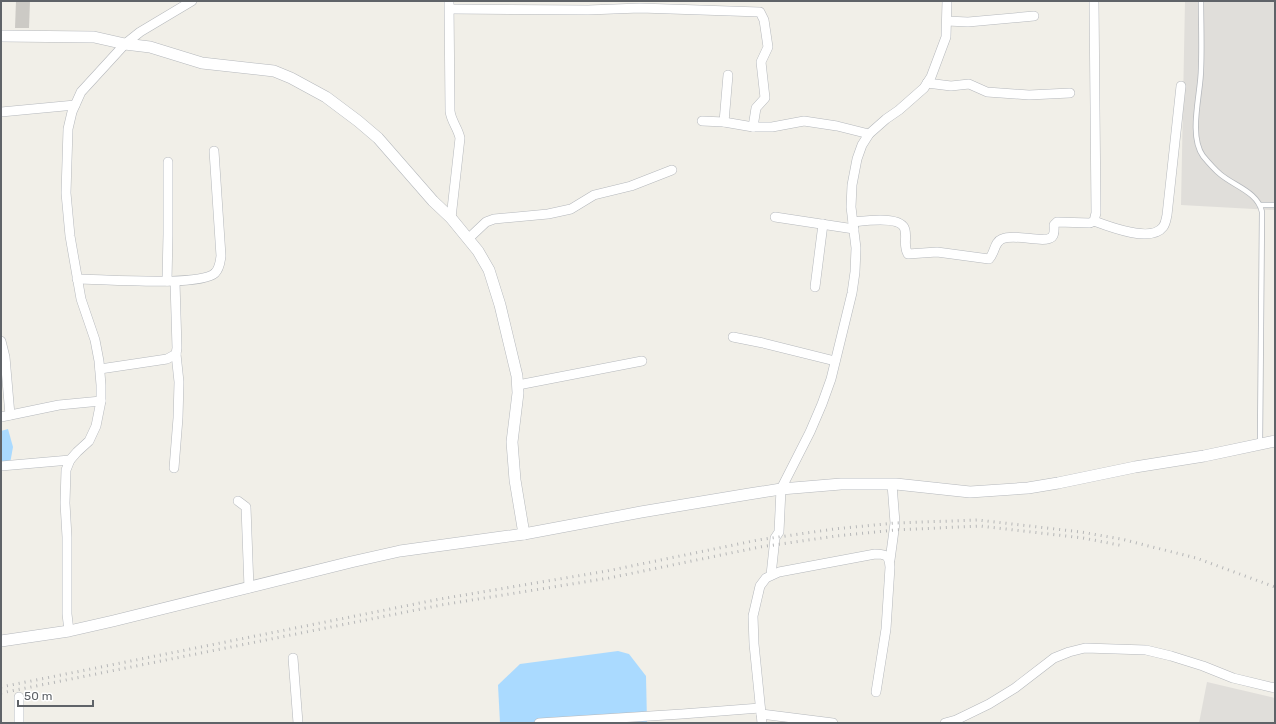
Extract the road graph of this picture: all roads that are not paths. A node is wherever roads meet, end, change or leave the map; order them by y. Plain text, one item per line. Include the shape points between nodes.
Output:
1 (192, 1) edge
2 (947, 1) edge
3 (1094, 1) edge
4 (1201, 1) edge
5 (449, 5) edge
6 (1034, 16) dead end
7 (947, 21) junction
8 (1, 36) edge
9 (125, 44) junction
10 (728, 75) dead end
11 (927, 83) junction
12 (1181, 86) dead end
13 (1070, 93) dead end
14 (74, 105) junction
15 (1, 112) edge
16 (702, 121) dead end
17 (724, 122) junction
18 (753, 127) junction
19 (869, 134) junction
20 (214, 151) dead end
21 (168, 162) dead end
22 (672, 170) dead end
23 (1260, 205) junction
24 (1275, 205) edge
25 (775, 217) dead end
26 (451, 218) junction
27 (1094, 221) junction
28 (823, 224) junction
29 (853, 226) junction
30 (468, 238) junction
31 (77, 279) junction
32 (171, 282) junction
33 (815, 287) dead end
34 (733, 337) dead end
35 (1, 341) edge
36 (176, 354) junction
37 (642, 361) dead end
38 (835, 361) junction
39 (100, 369) junction
40 (518, 385) junction
41 (101, 401) junction
42 (6, 416) edge
43 (1275, 441) edge
44 (1260, 444) junction
45 (70, 460) junction
46 (1, 466) edge
47 (174, 468) dead end
48 (892, 484) junction
49 (781, 489) junction
50 (238, 501) dead end
51 (524, 534) junction
52 (890, 560) junction
53 (771, 575) junction
54 (249, 588) junction
55 (69, 631) junction
56 (1, 641) edge
57 (293, 658) dead end
58 (1275, 688) edge
59 (876, 692) dead end
60 (19, 697) dead end
61 (761, 715) edge
62 (560, 722) edge
63 (19, 723) edge
64 (298, 723) edge
65 (539, 723) edge
66 (833, 723) edge
67 (945, 723) edge

1 - 9 street
2 - 7 street
3 - 27 street
4 - 23 lane via 1201,70 1196,115 1198,145 1203,156 1220,174 1246,191
5 - 18 street via 760,12 764,20 768,47 761,62 765,98 756,108
5 - 26 street via 450,111 460,138
6 - 7 street via 968,22
7 - 11 street via 946,37
8 - 9 street via 94,37
9 - 14 street via 81,92
9 - 26 street via 150,47 202,63 274,71 291,78 326,97 358,121 382,143
10 - 17 street
11 - 13 street via 951,86 969,84 988,92 1029,95
11 - 19 street
12 - 27 street via 1167,214 1163,228 1149,234 1136,233
14 - 15 street
14 - 31 street via 68,129 66,193
16 - 17 street
17 - 18 street
18 - 19 street via 781,126 804,121
19 - 29 street via 857,159 852,185
20 - 32 street via 220,266 216,273 210,276
21 - 32 street
22 - 30 street via 631,186 594,195 571,209 494,219 486,222
23 - 24 lane
23 - 44 lane
25 - 28 street
26 - 30 street
27 - 29 street via 1057,222 1054,225 1054,234 1047,239 1015,236 1002,239 997,242 989,259 937,252 908,254 905,229 902,224 893,221 868,221
28 - 29 street
28 - 33 street
29 - 38 street via 856,248 855,272
30 - 40 street via 491,276
31 - 32 street
31 - 39 street via 95,340
32 - 36 street via 178,348
34 - 38 street via 763,342
35 - 42 street via 6,363
36 - 39 street via 167,359
36 - 47 street via 179,382
37 - 40 street
38 - 49 street via 822,404
39 - 41 street
40 - 51 street via 512,442
41 - 42 street via 59,405
41 - 45 street via 90,441
43 - 44 street
44 - 48 street via 1028,488 970,492
45 - 46 street
45 - 55 street via 66,470 65,503
48 - 49 street via 841,484
48 - 52 street via 895,523
49 - 51 street
49 - 53 street via 779,532 775,538
50 - 54 street via 246,507
51 - 54 street via 400,551
52 - 53 street via 886,555 875,554
52 - 59 street via 886,629
53 - 61 street via 760,586 753,616
54 - 55 street
55 - 56 street
57 - 64 street
58 - 67 street via 1233,678 1203,666 1146,650 1085,648 1054,658 989,704
60 - 63 street
61 - 62 street
61 - 66 street
62 - 65 street

